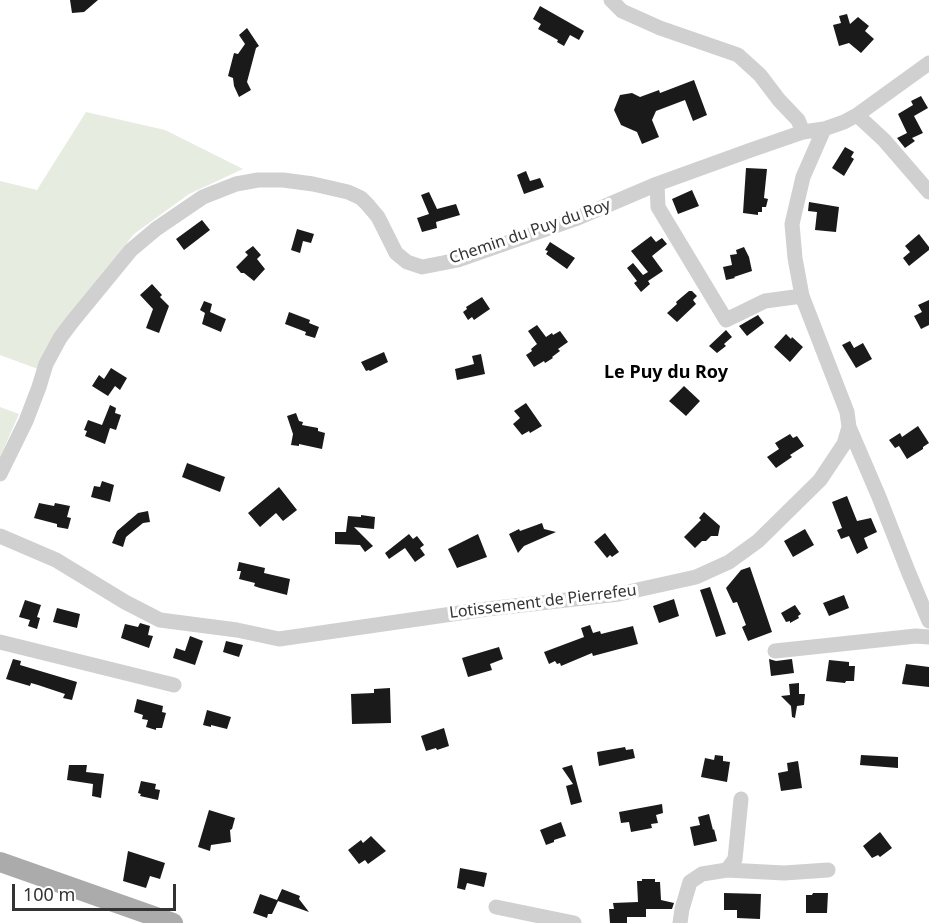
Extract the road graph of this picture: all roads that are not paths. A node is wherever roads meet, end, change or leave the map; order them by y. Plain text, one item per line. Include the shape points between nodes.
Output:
1 (611, 0) edge
2 (929, 63) edge
3 (857, 116) junction
4 (824, 129) junction
5 (803, 132) junction
6 (657, 184) junction
7 (929, 192) edge
8 (802, 296) junction
9 (849, 427) junction
10 (0, 474) edge
11 (0, 536) edge
12 (929, 621) edge
13 (929, 638) edge
14 (0, 642) edge
15 (775, 651) dead end
16 (174, 686) dead end
17 (741, 799) dead end
18 (0, 862) edge
19 (727, 870) junction
20 (828, 870) dead end
21 (496, 907) dead end
22 (173, 923) edge
23 (574, 923) edge
24 (680, 923) edge

1 - 5 street via 622,11 660,28 738,55 798,120
2 - 3 street, Chemin du Puy du Roy
3 - 4 street, Chemin du Puy du Roy
3 - 7 street via 884,140
4 - 5 street, Chemin du Puy du Roy
4 - 8 street via 803,177 792,224
5 - 6 street, Chemin du Puy du Roy
6 - 8 street via 658,207 726,320 765,301
6 - 10 street, Chemin du Puy du Roy via 575,219 458,260 422,267 396,253 368,204 348,192 283,180 258,180 236,184 203,198 130,250 60,338
8 - 9 street via 847,412
9 - 11 street, Lotissement de Pierrefeu via 844,444 820,480 787,514 758,542 729,562 696,577 619,594 279,639 160,620 56,560
9 - 12 street
13 - 15 street via 916,636
14 - 16 street
17 - 19 street via 735,859
18 - 22 main road
19 - 20 street
19 - 24 street via 702,874 690,882
21 - 23 street

